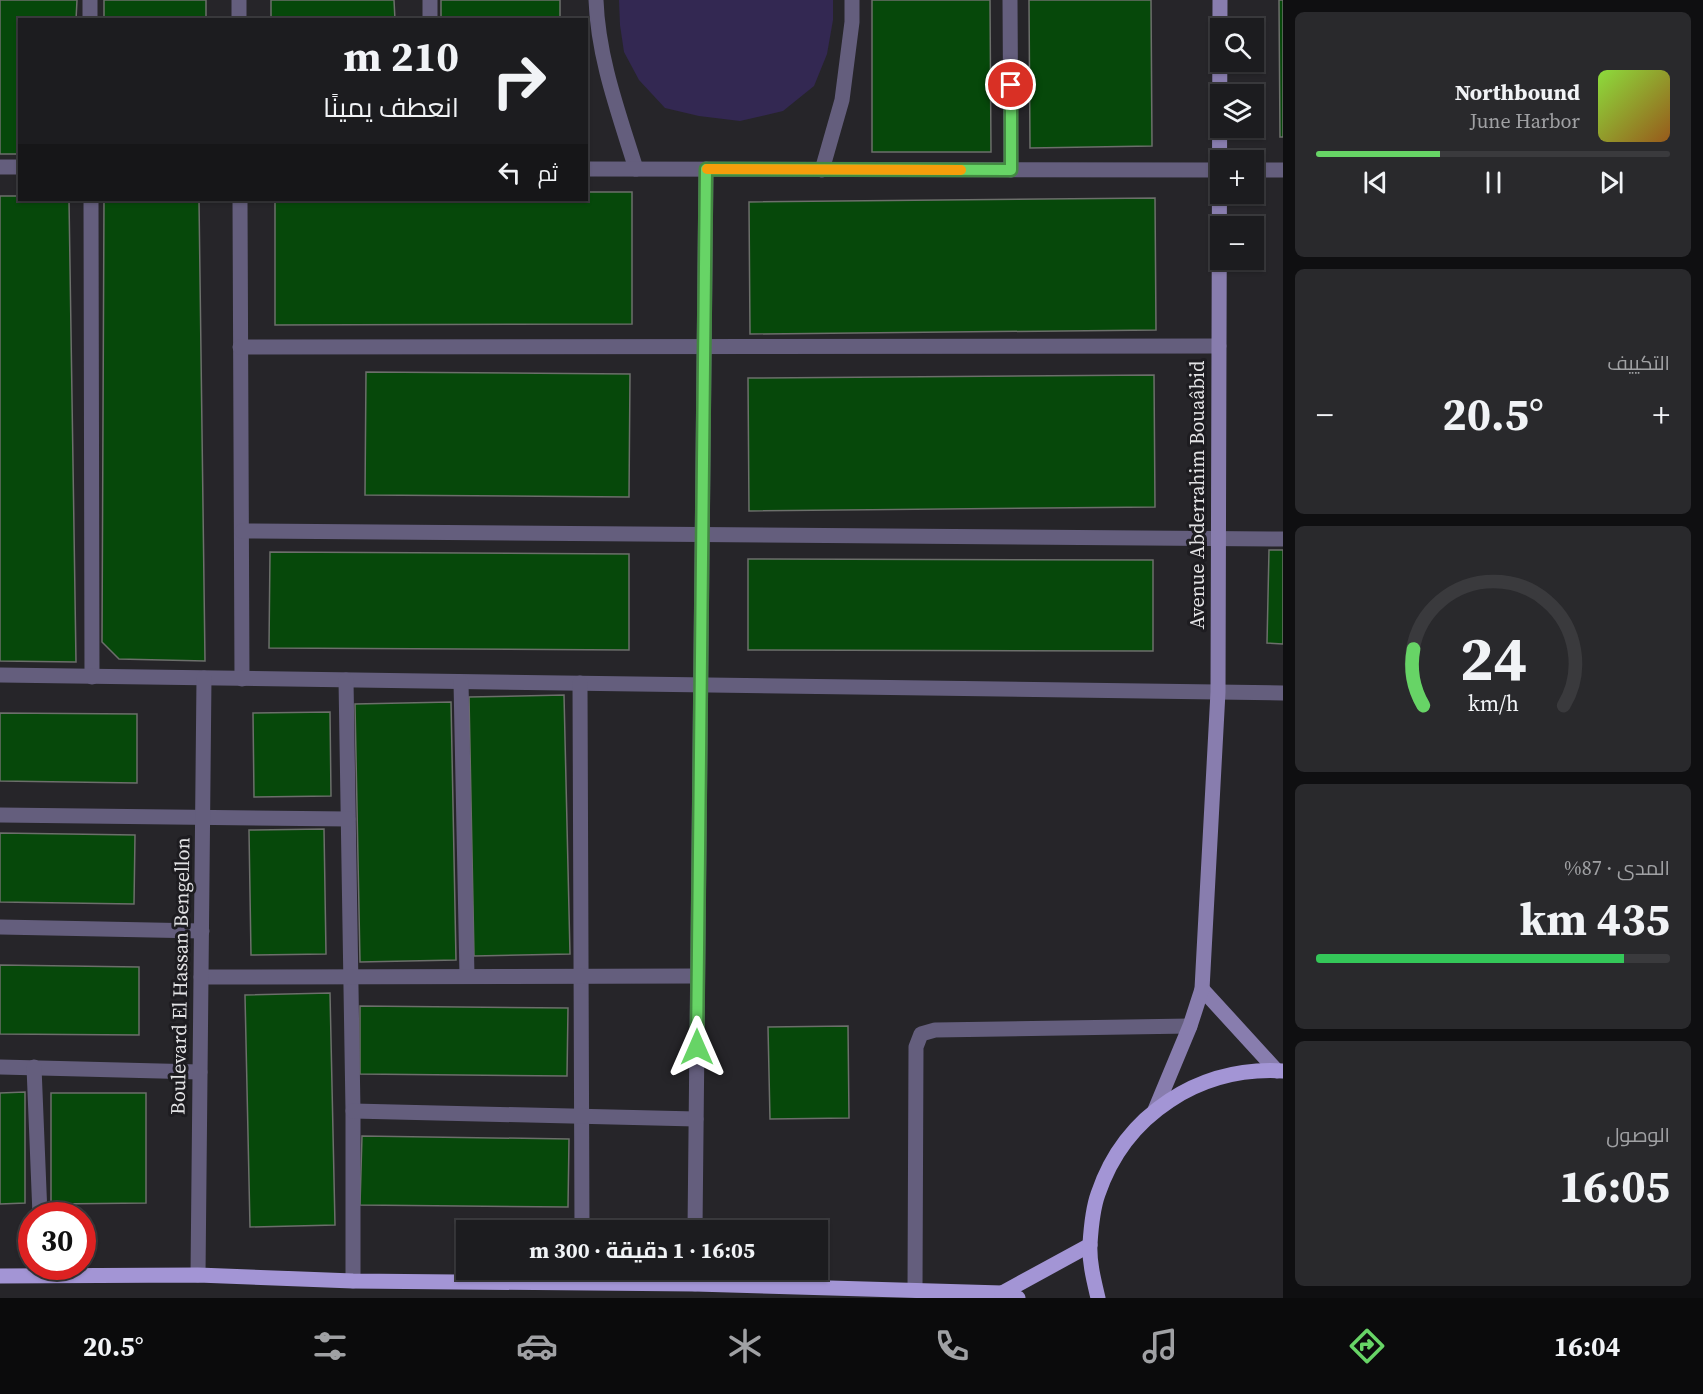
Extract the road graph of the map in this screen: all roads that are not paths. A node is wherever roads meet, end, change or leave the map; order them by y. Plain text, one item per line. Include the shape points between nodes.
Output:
1 (90, 0) edge
2 (238, 0) edge
3 (430, 0) edge
4 (596, 0) edge
5 (852, 0) edge
6 (1010, 0) edge
7 (1220, 0) edge
8 (90, 18) edge
9 (239, 18) edge
10 (430, 18) edge
11 (1220, 150) edge
12 (0, 167) edge
13 (18, 167) edge
14 (588, 169) edge
15 (636, 169) junction
16 (706, 169) junction
17 (822, 170) junction
18 (1011, 170) junction
19 (1210, 170) edge
20 (1264, 170) edge
21 (1283, 170) edge
22 (91, 201) edge
23 (240, 201) edge
24 (1220, 204) edge
25 (1219, 346) junction
26 (704, 347) junction
27 (240, 348) junction
28 (242, 531) junction
29 (702, 535) junction
30 (1283, 539) edge
31 (1218, 540) junction
32 (0, 675) edge
33 (92, 677) junction
34 (204, 678) junction
35 (242, 679) junction
36 (345, 680) junction
37 (461, 682) junction
38 (580, 683) junction
39 (700, 685) junction
40 (1218, 692) junction
41 (1283, 693) edge
42 (0, 816) edge
43 (203, 818) junction
44 (348, 819) junction
45 (0, 927) edge
46 (201, 931) junction
47 (351, 976) junction
48 (467, 976) junction
49 (582, 976) junction
50 (697, 976) junction
51 (201, 977) junction
52 (1202, 989) junction
53 (1190, 1026) junction
54 (0, 1067) edge
55 (34, 1067) junction
56 (200, 1071) junction
57 (1280, 1071) edge
58 (1155, 1110) junction
59 (353, 1111) junction
60 (582, 1116) junction
61 (696, 1119) junction
62 (39, 1202) edge
63 (582, 1220) edge
64 (695, 1220) edge
65 (1090, 1245) junction
66 (96, 1272) edge
67 (18, 1274) edge
68 (198, 1275) junction
69 (0, 1276) edge
70 (456, 1279) edge
71 (746, 1280) edge
72 (353, 1281) junction
73 (915, 1290) junction
74 (1002, 1293) junction
75 (1018, 1298) edge
76 (1098, 1298) edge

1 - 8 street
2 - 9 street
3 - 10 street
4 - 15 street via 608,80
5 - 17 street via 842,100
6 - 18 street
7 - 11 street, Avenue Abderrahim Bouaâbid
12 - 13 street
14 - 15 street
15 - 16 street
16 - 17 street
16 - 26 street
17 - 18 street
18 - 19 street
20 - 21 street
22 - 33 street
23 - 27 street
24 - 25 street, Avenue Abderrahim Bouaâbid
25 - 26 street
25 - 31 street, Avenue Abderrahim Bouaâbid
26 - 27 street
26 - 29 street
27 - 28 street
28 - 29 street
28 - 35 street
29 - 31 street
29 - 39 street
30 - 31 street
31 - 40 street, Avenue Abderrahim Bouaâbid
32 - 33 street
33 - 34 street
34 - 35 street
34 - 43 street, Boulevard El Hassan Bengellon
35 - 36 street
36 - 37 street
36 - 44 street
37 - 38 street
37 - 48 street
38 - 39 street
38 - 49 street
39 - 40 street
39 - 50 street
40 - 41 street
40 - 52 street, Avenue Abderrahim Bouaâbid
42 - 43 street
43 - 44 street
43 - 46 street, Boulevard El Hassan Bengellon
44 - 47 street
45 - 46 street
46 - 51 street, Boulevard El Hassan Bengellon
47 - 48 street
47 - 51 street
47 - 59 street
48 - 49 street
49 - 50 street
49 - 60 street
50 - 61 street
51 - 56 street, Boulevard El Hassan Bengellon
52 - 53 street, Avenue Abderrahim Bouaâbid
52 - 57 street
53 - 58 street, Avenue Abderrahim Bouaâbid
53 - 73 street via 935,1030 921,1034 916,1047
54 - 55 street
55 - 56 street
55 - 62 street
56 - 68 street, Boulevard El Hassan Bengellon
57 - 58 main road via 1233,1073 1192,1087
58 - 65 main road via 1120,1148 1097,1194
59 - 60 street
59 - 72 street
60 - 61 street
60 - 63 street
61 - 64 street
65 - 74 main road
65 - 76 main road
66 - 68 main road
67 - 69 main road
68 - 72 main road
70 - 72 main road
71 - 73 main road
73 - 74 main road
74 - 75 main road

